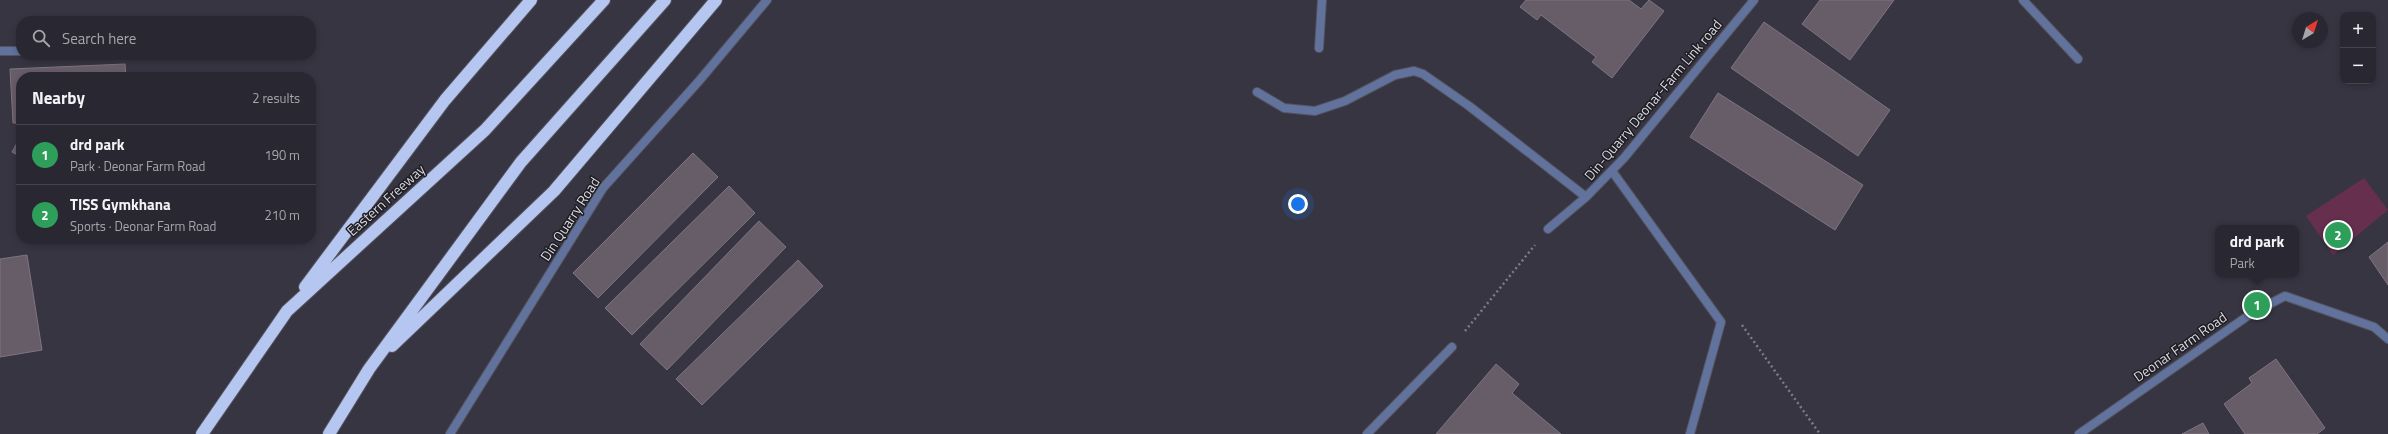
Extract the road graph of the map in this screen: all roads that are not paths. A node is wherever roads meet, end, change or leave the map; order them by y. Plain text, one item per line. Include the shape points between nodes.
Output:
1 (531, 0) edge
2 (604, 0) edge
3 (665, 0) edge
4 (716, 0) edge
5 (767, 0) edge
6 (1322, 0) edge
7 (1754, 0) edge
8 (2023, 0) edge
9 (1319, 48) dead end
10 (0, 51) edge
11 (16, 52) edge
12 (2078, 59) dead end
13 (1257, 92) dead end
14 (1612, 171) junction
15 (1586, 197) junction
16 (1548, 229) road end
17 (287, 311) junction
18 (2388, 339) edge
19 (1452, 347) road end
20 (369, 369) junction
21 (202, 434) edge
22 (329, 434) edge
23 (450, 434) edge
24 (1367, 434) edge
25 (1690, 434) edge
26 (2079, 434) edge

1 - 17 highway via 445,100
2 - 17 highway, Eastern Freeway via 485,130
3 - 20 highway via 521,162
4 - 20 highway via 554,191
5 - 23 street, Din Quarry Road via 699,81 603,188
6 - 9 street
7 - 14 street, Din-Quarry Deonar-Farm Link road
8 - 12 street
10 - 11 street
13 - 15 street via 1284,108 1315,111 1345,101 1395,75 1414,71 1423,74 1469,106
14 - 15 street, Din-Quarry Deonar-Farm Link road
14 - 25 street via 1721,322
15 - 16 street, Din-Quarry Deonar-Farm Link road
17 - 21 highway, Eastern Freeway
18 - 26 street, Deonar Farm Road via 2374,328 2285,296 2252,313
19 - 24 street
20 - 22 highway

